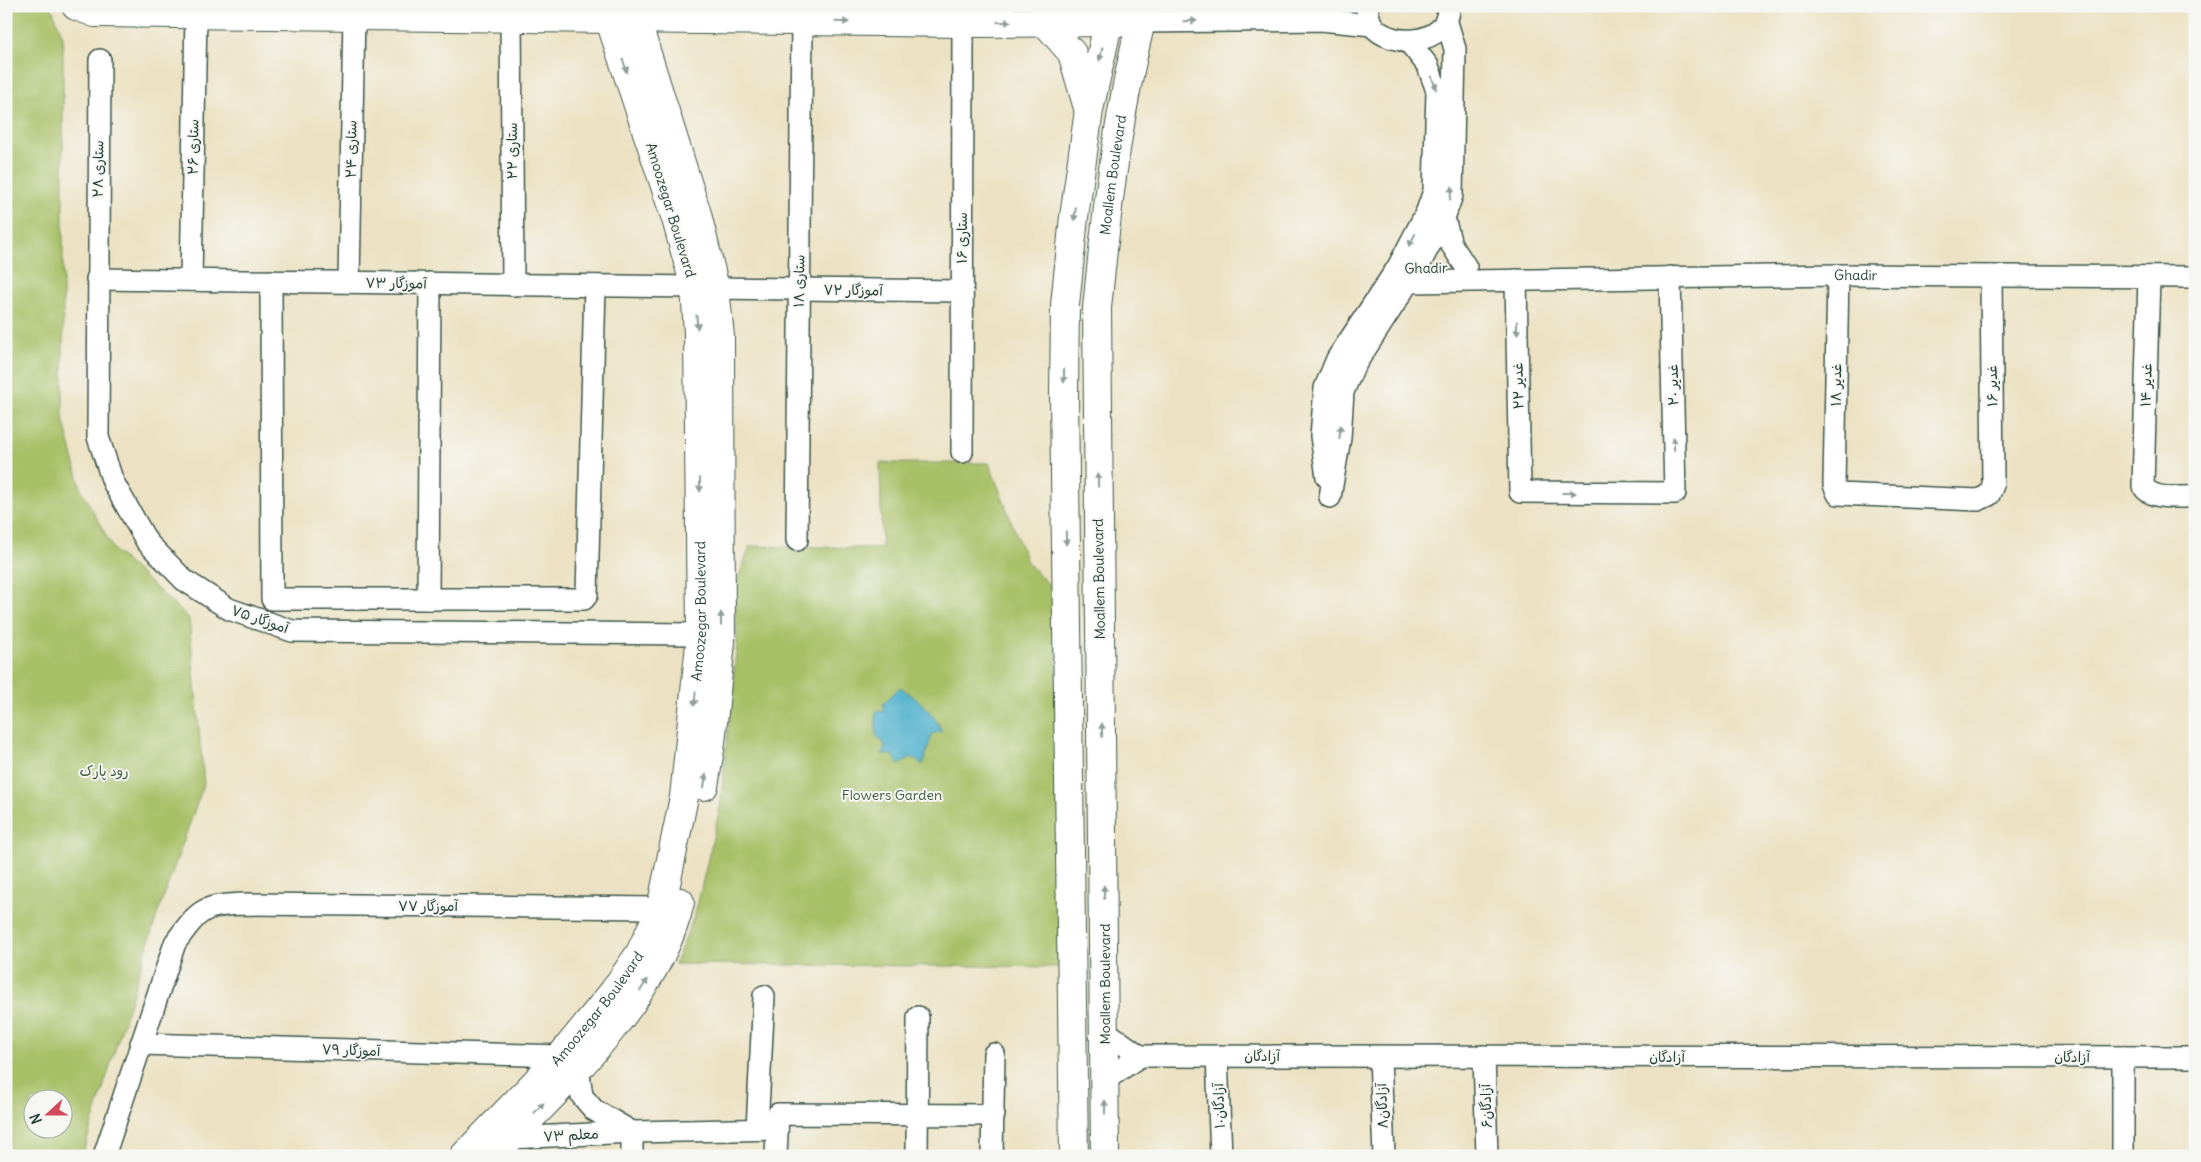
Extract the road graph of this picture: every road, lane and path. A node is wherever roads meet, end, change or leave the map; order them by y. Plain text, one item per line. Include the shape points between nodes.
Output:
1 (76, 6) edge
2 (1453, 11) edge
3 (621, 13) edge
4 (196, 14) junction
5 (1110, 14) edge
6 (1143, 14) edge
7 (354, 15) junction
8 (1369, 15) edge
9 (511, 16) junction
10 (802, 21) junction
11 (1045, 22) junction
12 (962, 23) junction
13 (1409, 42) junction
14 (100, 60) dead end
15 (1088, 110) junction
16 (1444, 218) junction
17 (1466, 267) junction
18 (1409, 272) junction
19 (1838, 275) junction
20 (1990, 276) junction
21 (1670, 277) junction
22 (2149, 277) junction
23 (2195, 277) edge
24 (97, 278) junction
25 (191, 280) junction
26 (1516, 280) junction
27 (271, 281) junction
28 (349, 282) junction
29 (430, 283) junction
30 (513, 284) junction
31 (595, 286) junction
32 (705, 288) junction
33 (799, 289) junction
34 (961, 291) junction
35 (962, 452) dead end
36 (1520, 492) joint
37 (1988, 495) joint
38 (2195, 496) edge
39 (797, 540) dead end
40 (428, 599) junction
41 (701, 634) junction
42 (661, 908) junction
43 (764, 996) dead end
44 (918, 1017) dead end
45 (1105, 1031) junction
46 (141, 1044) junction
47 (994, 1054) dead end
48 (1140, 1056) junction
49 (1217, 1056) junction
50 (1380, 1056) junction
51 (1484, 1056) junction
52 (2123, 1057) junction
53 (2195, 1057) edge
54 (570, 1062) junction
55 (1105, 1080) junction
56 (918, 1115) junction
57 (994, 1115) junction
58 (767, 1128) junction
59 (632, 1132) junction
60 (501, 1147) edge
61 (104, 1156) edge
62 (464, 1156) edge
63 (632, 1156) edge
64 (776, 1156) edge
65 (918, 1156) edge
66 (992, 1156) edge
67 (1074, 1156) edge
68 (1105, 1156) edge
69 (1221, 1156) edge
70 (1384, 1156) edge
71 (1487, 1156) edge
72 (2123, 1156) edge

1 - 4 main road via 95,13
2 - 13 street via 1437,31
16 -> 2 street via 1452,195
3 - 9 main road
3 - 10 main road
3 - 32 main road, Amoozegar Boulevard via 676,219
4 - 7 main road
4 - 25 street, ستاری ۲۶
5 - 6 main road
5 - 11 main road
5 -> 15 main road
6 -> 8 street via 1321,20
45 -> 6 main road, Moallem Boulevard via 1097,308 1120,122
7 - 9 main road
7 - 28 street, ستاری ۲۴
8 - 13 street via 1389,38
9 - 30 street, ستاری ۲۲
10 -> 12 main road
10 - 33 street, ستاری ۱۸
12 -> 11 main road
11 - 15 main road via 1072,53
12 - 34 street, ستاری ۱۶
13 -> 18 street via 1428,66 1437,92 1434,191
14 - 24 street, ستاری ۲۸
15 -> 67 main road via 1065,305
16 - 17 street via 1451,244
16 - 18 street
17 - 18 street, Ghadir
17 - 26 street, Ghadir
18 -> 18 street via 1337,359 1325,388 1322,436 1330,497 1340,438 1343,392 1353,368
18 - 26 street, Ghadir
19 - 20 street, Ghadir
19 - 21 street, Ghadir
19 - 37 street, غدیر ۱۸ via 1834,485 1838,494 1978,500
20 - 22 street, Ghadir
20 - 37 street, غدیر ۱۶ via 1993,485
21 - 26 street, Ghadir
36 -> 21 street, غدیر ۲۰ via 1675,493
22 - 23 street, Ghadir
22 - 38 street, غدیر ۱۴ via 2143,486 2146,492 2154,495
24 - 25 street, ۷۳ آموزگار
24 - 41 street, آموزگار ۷۵ via 98,437 112,482 147,542 184,580 229,609 292,631
25 - 27 street, ۷۳ آموزگار
26 -> 36 street, غدیر ۲۲
27 - 28 street, ۷۳ آموزگار
27 - 40 street via 272,599
28 - 29 street, ۷۳ آموزگار
29 - 30 street, ۷۳ آموزگار
29 - 40 street
30 - 31 street, ۷۳ آموزگار
31 - 32 street, ۷۳ آموزگار
31 - 40 street via 587,595 578,601
32 - 33 street, ۷۲ آموزگار
32 -> 41 main road, Amoozegar Boulevard via 698,333
54 -> 32 main road, Amoozegar Boulevard via 629,1007 659,962 678,912 702,799 721,641 720,337
33 - 34 street, ۷۲ آموزگار
33 - 39 street, ستاری ۱۸
34 - 35 street, ستاری ۱۶
41 -> 42 main road, Amoozegar Boulevard via 684,796
42 - 46 street, ۷۷ آموزگار via 220,905 197,914 174,943
42 - 54 main road, Amoozegar Boulevard via 640,953
43 - 58 street
44 - 56 street
45 - 48 street
45 - 55 main road, Moallem Boulevard
46 - 54 street, ۷۹ آموزگار
46 - 61 street
47 - 57 street
48 - 49 street, آزادگان
48 - 55 street
49 - 50 street, آزادگان
49 - 69 street, آزادگان۱۰
50 - 51 street, آزادگان
50 - 70 street, آزادگان۸
51 - 52 street, آزادگان
51 - 71 street, آزادگان۶
52 - 53 street, آزادگان
52 - 72 street
54 - 59 street via 582,1096 594,1110
60 -> 54 main road, Amoozegar Boulevard
54 - 62 main road, Amoozegar Boulevard
68 -> 55 main road, Moallem Boulevard
56 - 57 street
56 - 58 street via 778,1114
56 - 65 street
57 - 66 street
58 - 59 street, معلم ۷۳
58 - 64 street
59 - 60 street, معلم ۷۳
59 - 63 street

